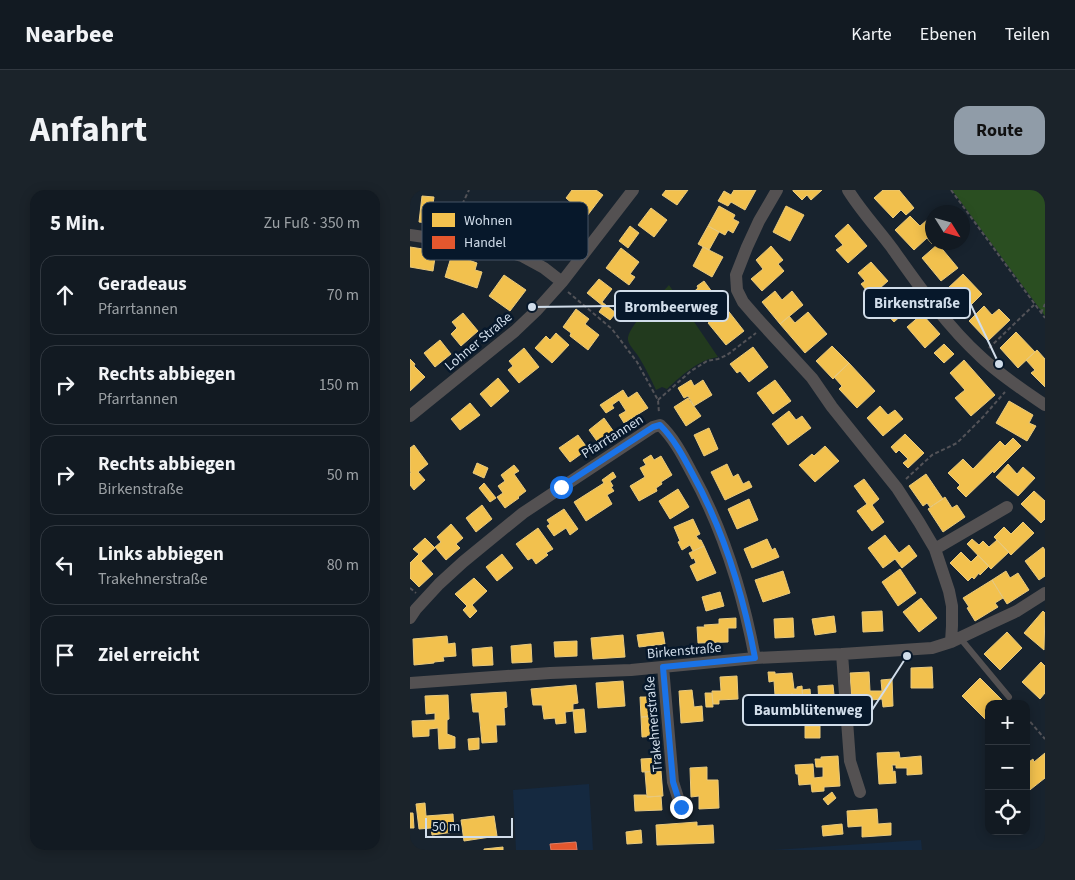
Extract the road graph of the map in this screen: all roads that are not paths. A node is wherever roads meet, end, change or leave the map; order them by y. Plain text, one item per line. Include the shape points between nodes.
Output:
1 (633, 190) edge
2 (777, 190) edge
3 (848, 190) edge
4 (588, 248) edge
5 (529, 260) edge
6 (579, 260) edge
7 (561, 283) junction
8 (1045, 405) edge
9 (410, 416) edge
10 (1007, 507) dead end
11 (934, 549) junction
12 (1045, 593) edge
13 (410, 618) edge
14 (955, 640) junction
15 (842, 654) junction
16 (755, 658) junction
17 (663, 667) junction
18 (410, 683) edge
19 (1010, 698) dead end
20 (860, 792) dead end
21 (681, 807) dead end

1 - 4 street, Lohner Straße
2 - 11 street via 747,247 736,275 737,290 743,302 812,378 897,488
3 - 8 street via 958,333 980,356
5 - 7 street
6 - 7 street, Lohner Straße
7 - 9 street, Lohner Straße via 515,331
10 - 11 street
11 - 14 street via 949,591
12 - 14 street, Birkenstraße via 1017,611
13 - 16 street, Pfarrtannen via 445,578 522,513 660,425 682,455 718,526 743,600
14 - 15 street, Birkenstraße via 932,648
14 - 19 lane
15 - 16 street, Birkenstraße
15 - 20 street via 850,761
16 - 17 street, Birkenstraße
17 - 18 street, Birkenstraße
17 - 21 street, Trakehnerstraße via 673,782

